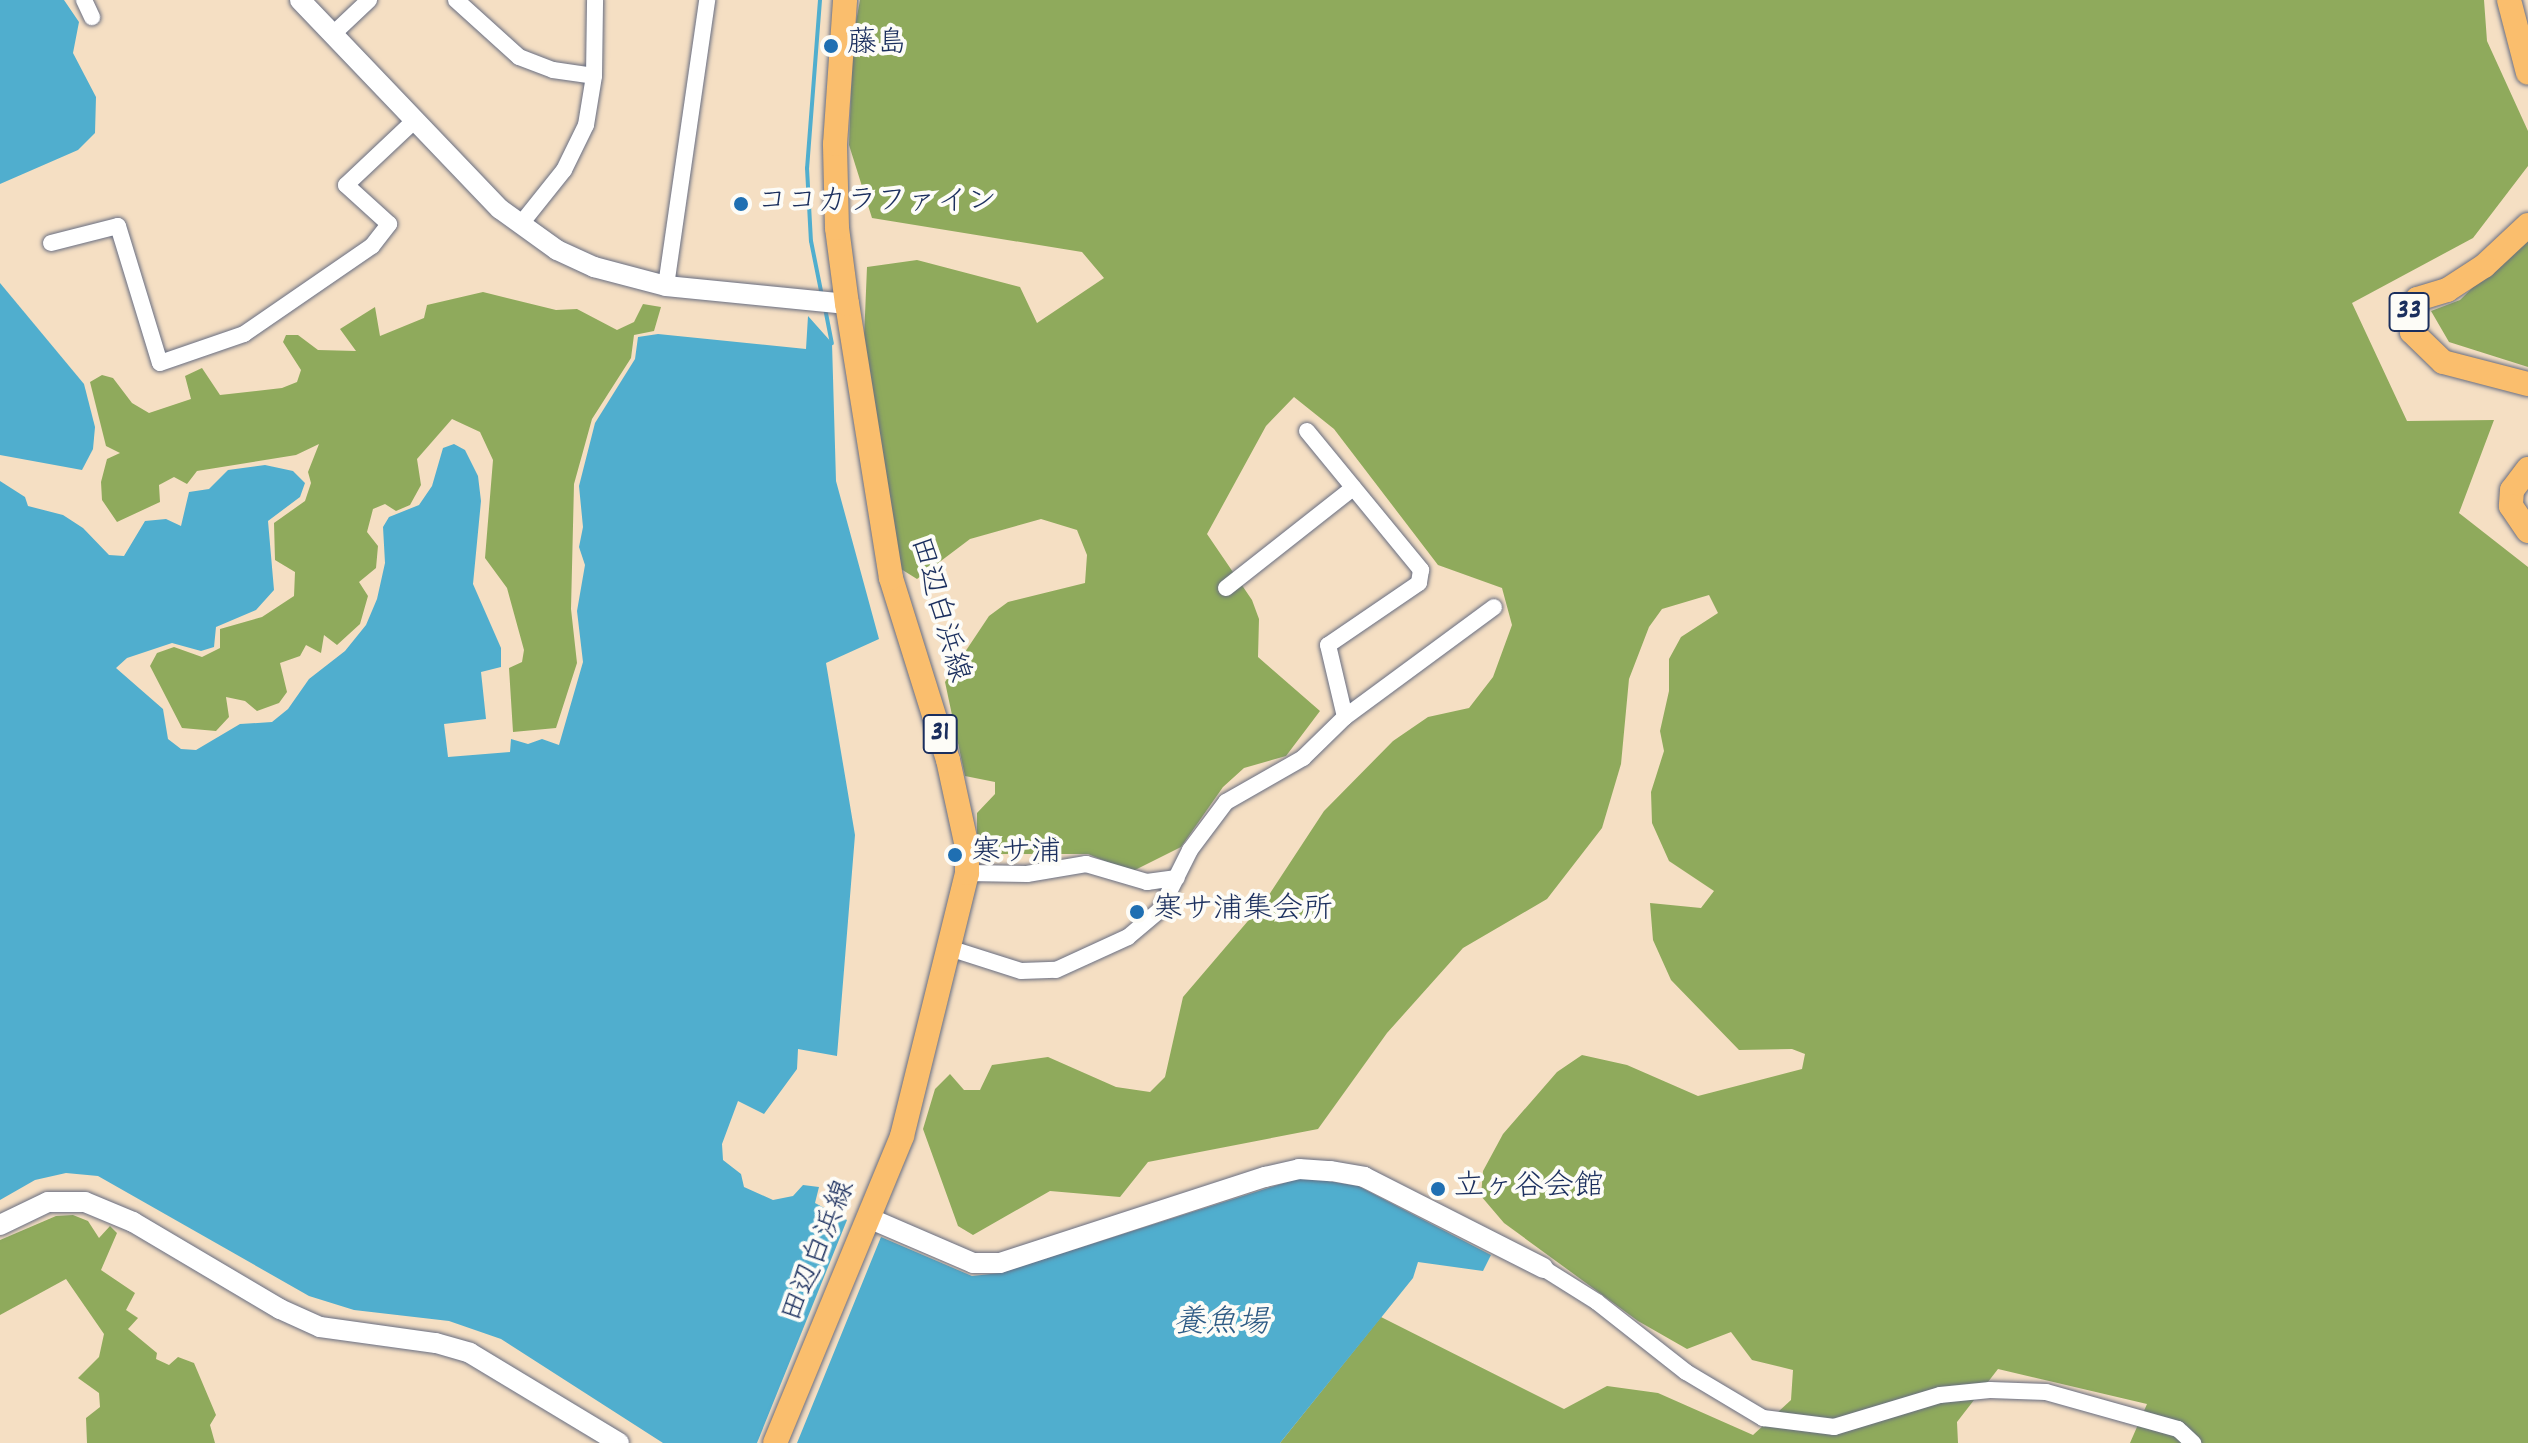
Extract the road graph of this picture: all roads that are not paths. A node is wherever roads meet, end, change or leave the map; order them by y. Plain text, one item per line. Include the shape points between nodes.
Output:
1 (84, 0) edge
2 (300, 0) edge
3 (369, 0) edge
4 (456, 0) edge
5 (595, 0) edge
6 (707, 0) edge
7 (845, 0) edge
8 (2509, 0) edge
9 (92, 17) dead end
10 (332, 35) junction
11 (2528, 73) edge
12 (594, 76) junction
13 (415, 120) junction
14 (520, 225) junction
15 (2528, 225) edge
16 (51, 243) dead end
17 (666, 286) junction
18 (840, 305) junction
19 (2528, 384) edge
20 (1307, 431) dead end
21 (2528, 469) edge
22 (1353, 488) junction
23 (2528, 531) edge
24 (1226, 588) dead end
25 (1494, 607) dead end
26 (1345, 717) junction
27 (967, 873) junction
28 (1177, 878) junction
29 (952, 949) junction
30 (871, 1219) junction
31 (0, 1225) edge
32 (1543, 1268) joint
33 (619, 1443) edge
34 (775, 1443) edge
35 (2193, 1443) edge

1 - 9 street
2 - 10 street
3 - 10 street
4 - 12 street via 519,57 553,70
5 - 12 street
6 - 17 street
7 - 18 main road, 田辺白浜線 / 31 via 835,144
8 - 11 main road
10 - 13 street
12 - 14 street via 586,125 564,170
13 - 14 street
13 - 16 street via 346,185 389,224 372,246 244,334 160,363 118,226
14 - 17 street via 594,267
15 - 19 main road, 33 via 2484,266 2447,290 2417,299 2409,313 2412,332 2443,362
17 - 18 street
18 - 27 main road, 田辺白浜線 / 31 via 891,578 952,774
20 - 22 street
21 - 23 main road via 2512,490 2511,506
22 - 24 street
22 - 26 street via 1421,570 1419,583 1328,645
25 - 26 street
26 - 28 street via 1303,758 1226,802 1190,850
27 - 28 street via 1027,874 1086,864 1147,882
27 - 29 main road, 田辺白浜線 / 31
28 - 29 street via 1160,910 1128,937 1056,970 1021,971
29 - 30 main road, 田辺白浜線 / 31 via 902,1136
30 - 32 street via 973,1263 1000,1263 1265,1177 1321,1170 1364,1177
30 - 34 main road, 田辺白浜線 / 31
31 - 33 street via 48,1202 85,1202 133,1222 320,1327 436,1343 470,1353
32 - 35 street via 1597,1302 1686,1372 1763,1418 1834,1427 1940,1395 2046,1392 2178,1429

